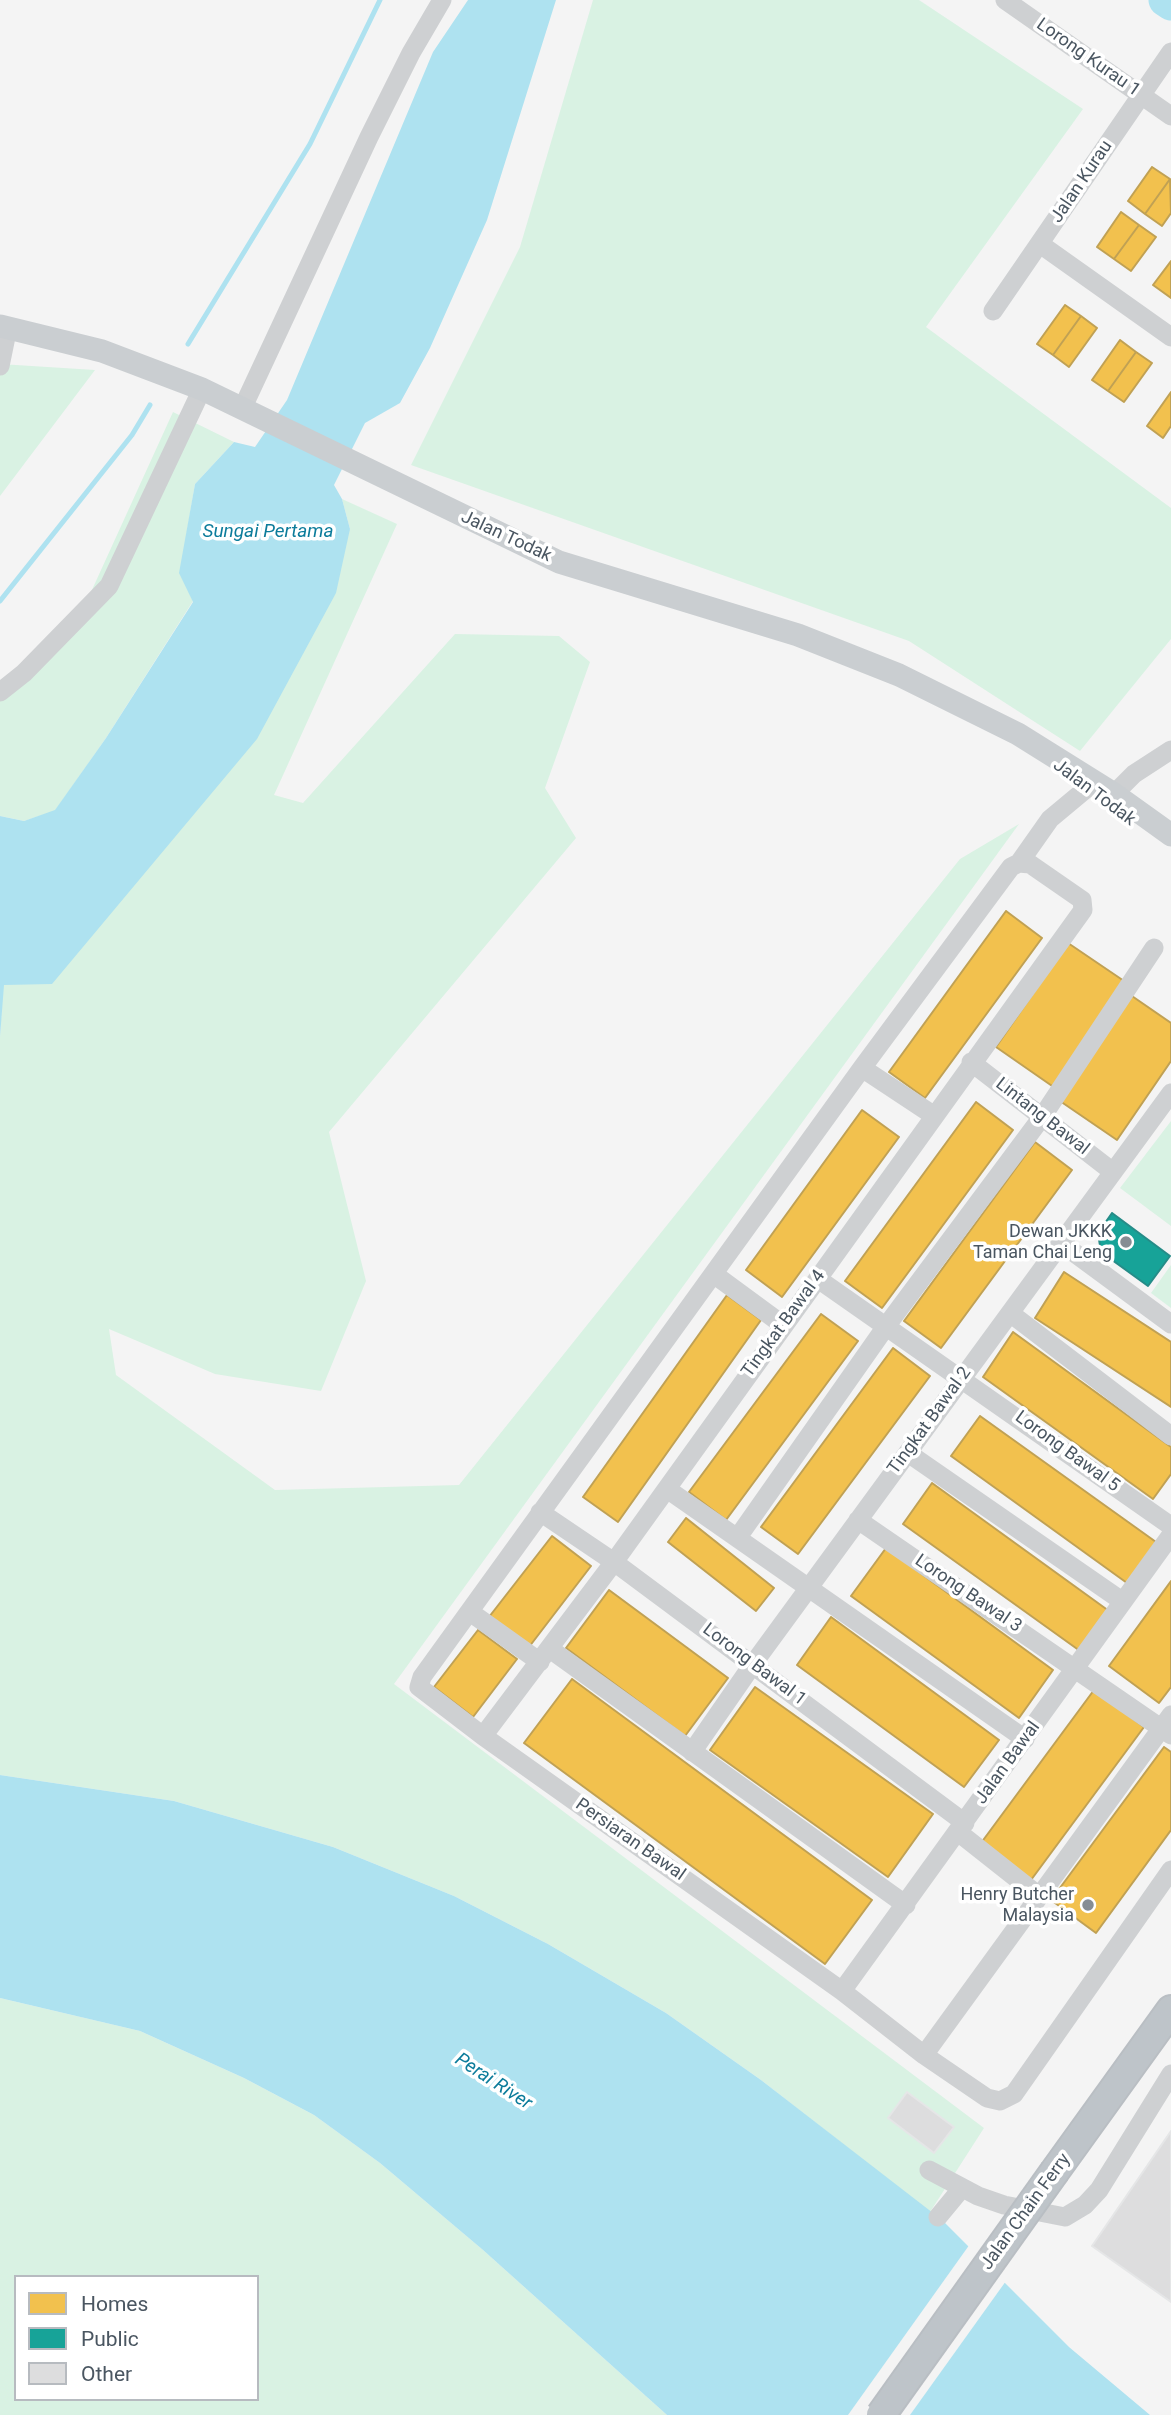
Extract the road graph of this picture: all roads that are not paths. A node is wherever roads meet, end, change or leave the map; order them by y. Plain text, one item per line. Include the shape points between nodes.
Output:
1 (442, 0) edge
2 (1005, 0) edge
3 (1171, 52) edge
4 (1141, 94) junction
5 (1171, 116) edge
6 (1040, 244) junction
7 (993, 312) dead end
8 (4, 326) edge
9 (1171, 337) edge
10 (0, 366) edge
11 (202, 389) junction
12 (250, 411) junction
13 (0, 692) edge
14 (1018, 734) junction
15 (1171, 750) edge
16 (1086, 789) junction
17 (1114, 794) junction
18 (1171, 835) edge
19 (1171, 850) edge
20 (1019, 863) junction
21 (1154, 948) dead end
22 (971, 1062) junction
23 (862, 1068) junction
24 (1171, 1093) edge
25 (933, 1115) junction
26 (1042, 1117) junction
27 (1113, 1172) junction
28 (1061, 1244) junction
29 (715, 1275) junction
30 (818, 1279) junction
31 (1010, 1314) junction
32 (1171, 1324) edge
33 (783, 1325) junction
34 (887, 1325) junction
35 (963, 1377) junction
36 (1171, 1436) edge
37 (908, 1453) junction
38 (667, 1489) junction
39 (540, 1512) junction
40 (858, 1520) junction
41 (1171, 1526) edge
42 (1171, 1535) edge
43 (738, 1537) junction
44 (614, 1562) junction
45 (809, 1588) junction
46 (1122, 1601) junction
47 (470, 1612) junction
48 (545, 1655) junction
49 (752, 1664) junction
50 (1077, 1667) junction
51 (1168, 1726) edge
52 (483, 1736) junction
53 (1024, 1739) junction
54 (692, 1752) junction
55 (962, 1827) junction
56 (1171, 1870) edge
57 (1040, 1896) junction
58 (906, 1905) junction
59 (842, 1991) junction
60 (1171, 2010) edge
61 (924, 2055) junction
62 (1171, 2074) edge
63 (929, 2170) dead end
64 (962, 2188) junction
65 (938, 2217) dead end
66 (881, 2415) edge

1 - 12 street via 369,137
2 - 4 street, Lorong Kurau 1
3 - 4 street, Jalan Kurau
4 - 5 street, Lorong Kurau 1
4 - 6 street, Jalan Kurau
6 - 7 street, Jalan Kurau
6 - 9 street
8 - 10 street
8 - 11 main road, Jalan Todak via 102,351
11 - 12 main road, Jalan Todak
11 - 13 street via 109,586 24,674
12 - 14 main road, Jalan Todak via 559,562 798,635 950,697
14 - 16 main road, Jalan Todak
14 - 17 main road, Jalan Todak
15 - 17 street via 1134,774
16 - 19 main road, Jalan Todak
16 - 20 street via 1051,819
17 - 18 main road, Jalan Todak
20 - 22 street, Tingkat Bawal 4 via 1030,864 1082,900 1083,910
20 - 23 street via 1011,867
21 - 26 street
22 - 25 street, Tingkat Bawal 4
22 - 26 street, Lintang Bawal
23 - 25 street
23 - 29 street
24 - 27 street, Tingkat Bawal 2
25 - 30 street, Tingkat Bawal 4
26 - 27 street, Lintang Bawal
26 - 34 street
27 - 28 street, Tingkat Bawal 2
28 - 31 street, Tingkat Bawal 2
28 - 32 street
29 - 33 street
29 - 39 street
30 - 33 street, Tingkat Bawal 4
30 - 34 street, Lorong Bawal 5
31 - 35 street, Tingkat Bawal 2
31 - 36 street
33 - 38 street, Tingkat Bawal 4
34 - 35 street, Lorong Bawal 5
34 - 43 street
35 - 37 street, Tingkat Bawal 2
35 - 41 street, Lorong Bawal 5
37 - 40 street, Tingkat Bawal 2
37 - 46 street
38 - 43 street
38 - 44 street, Tingkat Bawal 4
39 - 44 street, Lorong Bawal 1
39 - 47 street
40 - 45 street, Tingkat Bawal 2
40 - 50 street, Lorong Bawal 3
42 - 46 street, Jalan Bawal
43 - 45 street
44 - 48 street, Tingkat Bawal 4
44 - 49 street, Lorong Bawal 1
45 - 49 street, Tingkat Bawal 2
45 - 53 street
46 - 50 street, Jalan Bawal
47 - 48 street
47 - 52 street, Persiaran Bawal via 419,1687
48 - 52 street, Tingkat Bawal 4
48 - 54 street
49 - 54 street, Tingkat Bawal 2
49 - 55 street, Lorong Bawal 1
50 - 51 street, Lorong Bawal 3
50 - 53 street, Jalan Bawal
51 - 57 street
52 - 59 street, Persiaran Bawal
53 - 55 street, Jalan Bawal
54 - 58 street
55 - 57 street, Lorong Bawal 1
55 - 58 street, Jalan Bawal
56 - 61 street via 1014,2094 1000,2101 987,2098
57 - 61 street
58 - 59 street, Jalan Bawal
59 - 61 street
60 - 66 highway, Jalan Chain Ferry, bridge
62 - 64 street via 1099,2190 1065,2217 1004,2205
63 - 64 street
64 - 65 street

